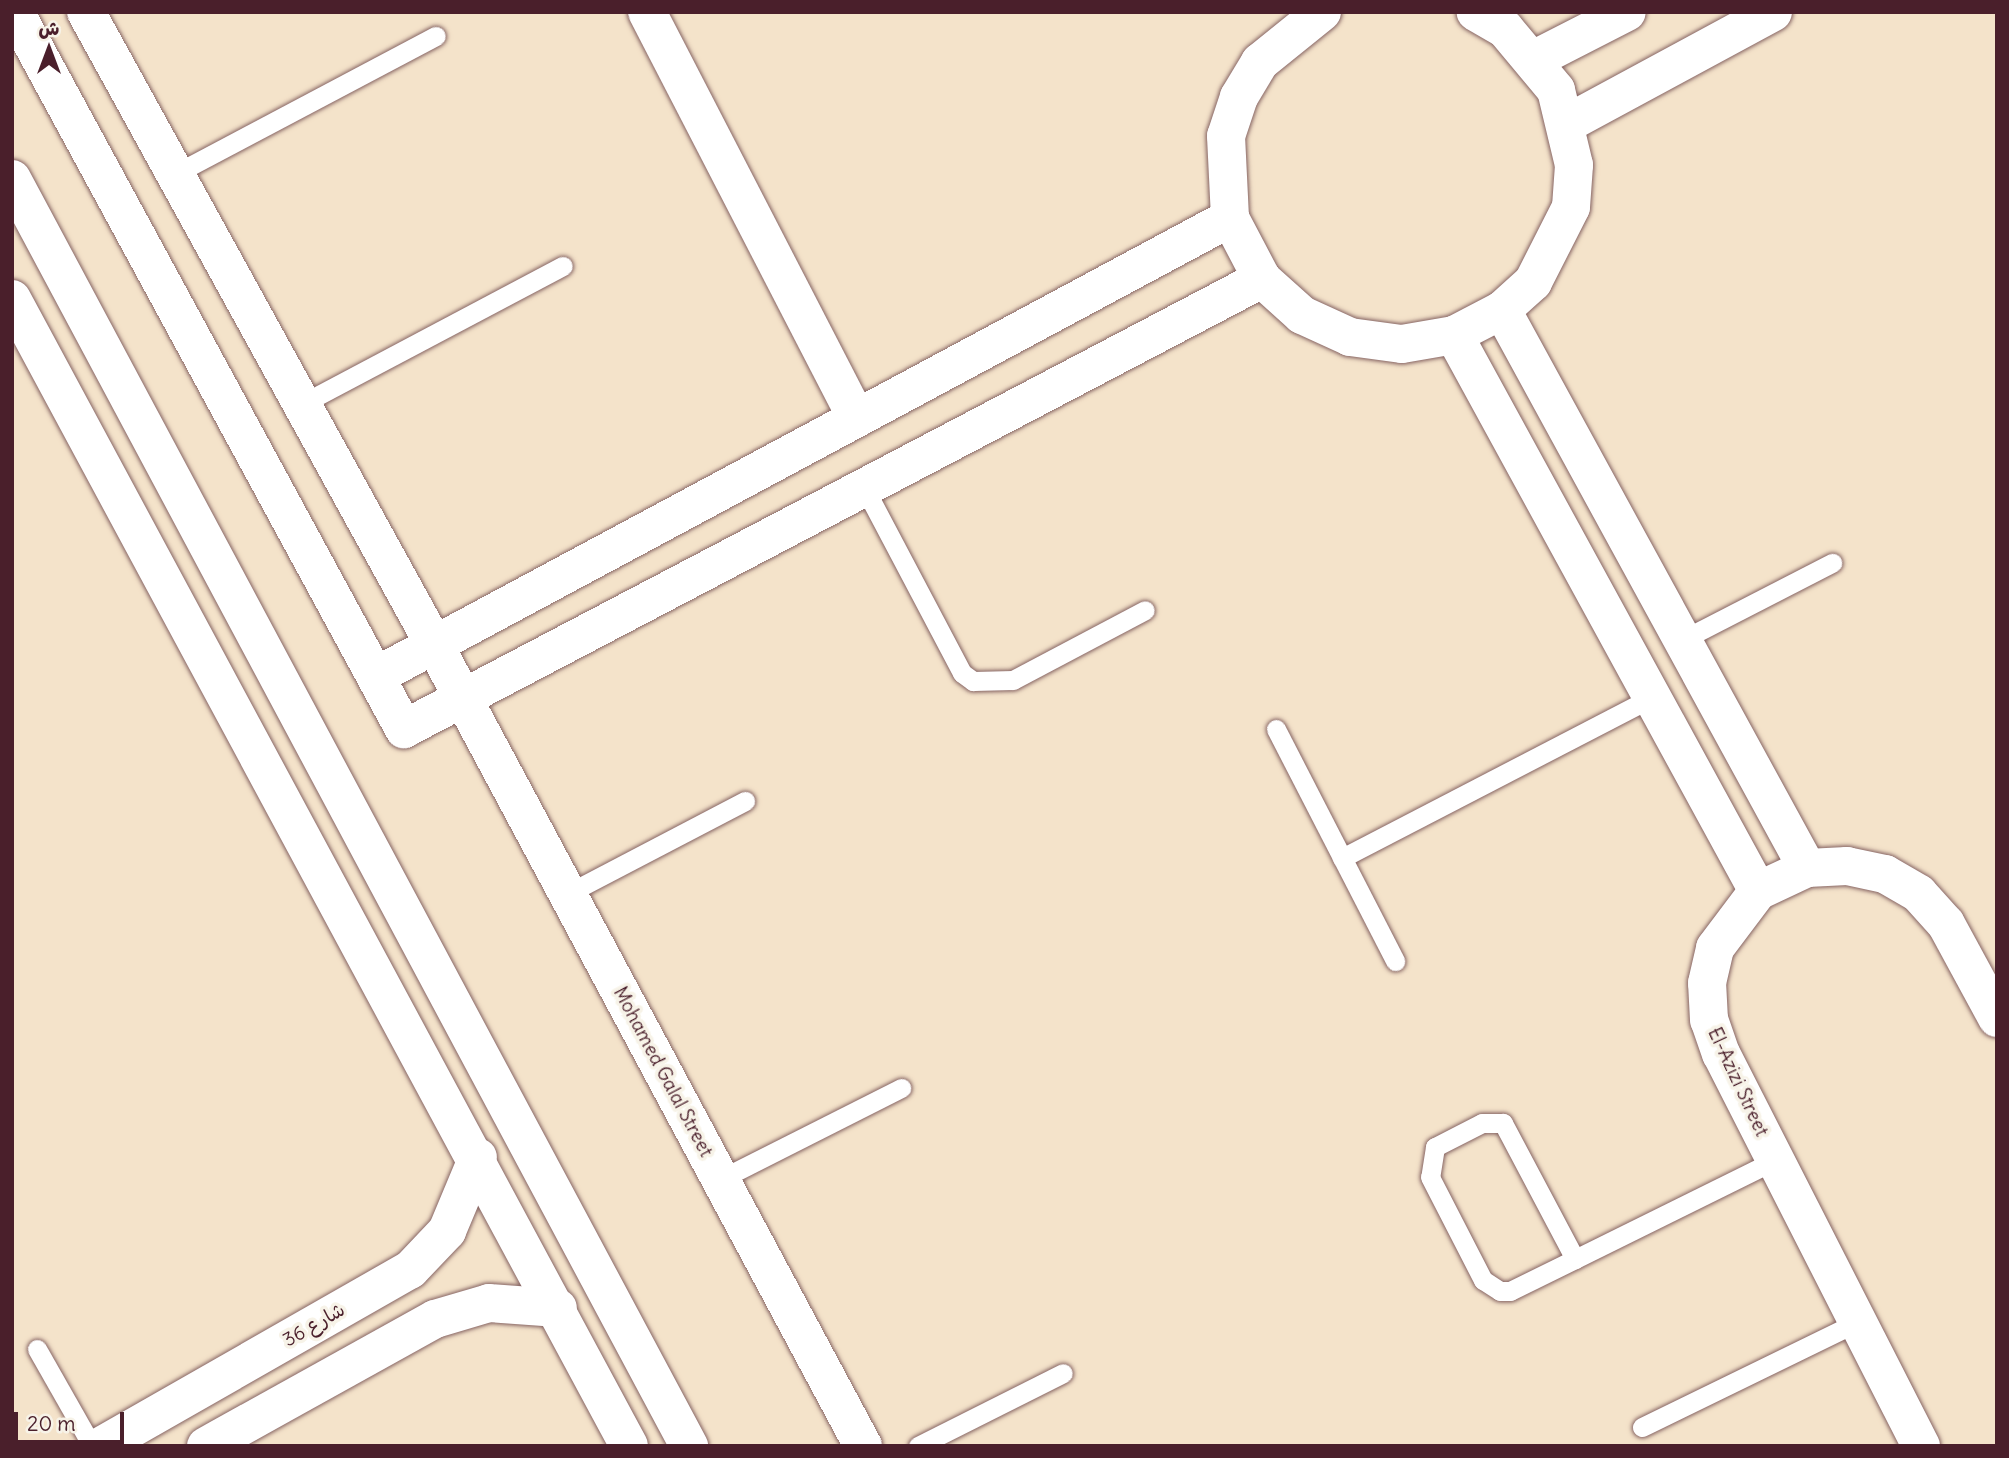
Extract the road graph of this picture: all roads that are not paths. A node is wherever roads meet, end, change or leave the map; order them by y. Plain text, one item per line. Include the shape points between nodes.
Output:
1 (15, 12) edge
2 (86, 12) edge
3 (647, 12) edge
4 (1322, 12) edge
5 (1475, 12) edge
6 (1627, 12) edge
7 (1773, 12) edge
8 (1284, 22) edge
9 (436, 36) dead end
10 (1535, 59) junction
11 (1568, 124) junction
12 (175, 174) junction
13 (12, 179) edge
14 (1230, 218) junction
15 (563, 266) dead end
16 (1262, 279) junction
17 (12, 299) edge
18 (1502, 310) junction
19 (1454, 335) junction
20 (302, 404) junction
21 (857, 418) junction
22 (864, 488) junction
23 (1832, 563) dead end
24 (1145, 610) dead end
25 (1682, 640) junction
26 (435, 646) junction
27 (376, 676) junction
28 (1653, 697) junction
29 (462, 698) junction
30 (1276, 729) dead end
31 (744, 802) dead end
32 (1342, 858) junction
33 (1807, 868) junction
34 (1758, 891) junction
35 (567, 894) junction
36 (1395, 961) dead end
37 (1997, 1018) edge
38 (901, 1088) dead end
39 (478, 1157) junction
40 (1775, 1160) junction
41 (721, 1180) junction
42 (1575, 1259) junction
43 (558, 1308) junction
44 (1857, 1322) junction
45 (37, 1349) dead end
46 (1063, 1373) dead end
47 (1642, 1427) dead end
48 (92, 1446) edge
49 (101, 1446) edge
50 (206, 1446) edge
51 (629, 1446) edge
52 (689, 1446) edge
53 (863, 1446) edge
54 (918, 1446) edge
55 (1921, 1446) edge

1 - 27 street
2 - 12 street, Mohamed Galal Street
3 - 21 street
4 - 8 street
5 - 10 street
6 - 10 street
7 - 11 street
8 - 14 street via 1226,136
9 - 12 lane
10 - 11 street
11 - 18 street via 1574,165 1567,216 1533,282
12 - 20 street, Mohamed Galal Street
13 - 52 street
14 - 16 street
14 - 21 street
15 - 20 lane
16 - 19 street via 1302,315 1350,337 1402,344
16 - 22 street
17 - 39 street
18 - 19 street
18 - 25 street
19 - 28 street
20 - 26 street, Mohamed Galal Street
21 - 26 street
22 - 24 lane via 962,673 973,681 1013,680
22 - 29 street
23 - 25 lane
25 - 33 street
26 - 27 street
26 - 29 street, Mohamed Galal Street
27 - 29 street via 404,729
28 - 32 lane
28 - 34 street
29 - 35 street, Mohamed Galal Street
30 - 32 lane
31 - 35 lane
32 - 36 lane
33 - 34 street, El-Azizi Street
33 - 37 street, El-Azizi Street via 1847,866 1885,874 1919,894 1946,924
34 - 40 street, El-Azizi Street via 1715,948 1707,984 1709,1020
35 - 41 street, Mohamed Galal Street
38 - 41 lane
39 - 43 street
39 - 49 street, شارع 36 via 447,1231 410,1270
40 - 42 lane
40 - 44 street, El-Azizi Street
41 - 53 street, Mohamed Galal Street
42 - 42 lane via 1503,1123 1482,1123 1435,1147 1430,1177 1490,1286 1510,1291
43 - 50 street via 488,1303 435,1319
43 - 51 street
44 - 47 lane
44 - 55 street, El-Azizi Street
45 - 48 lane
46 - 54 lane

